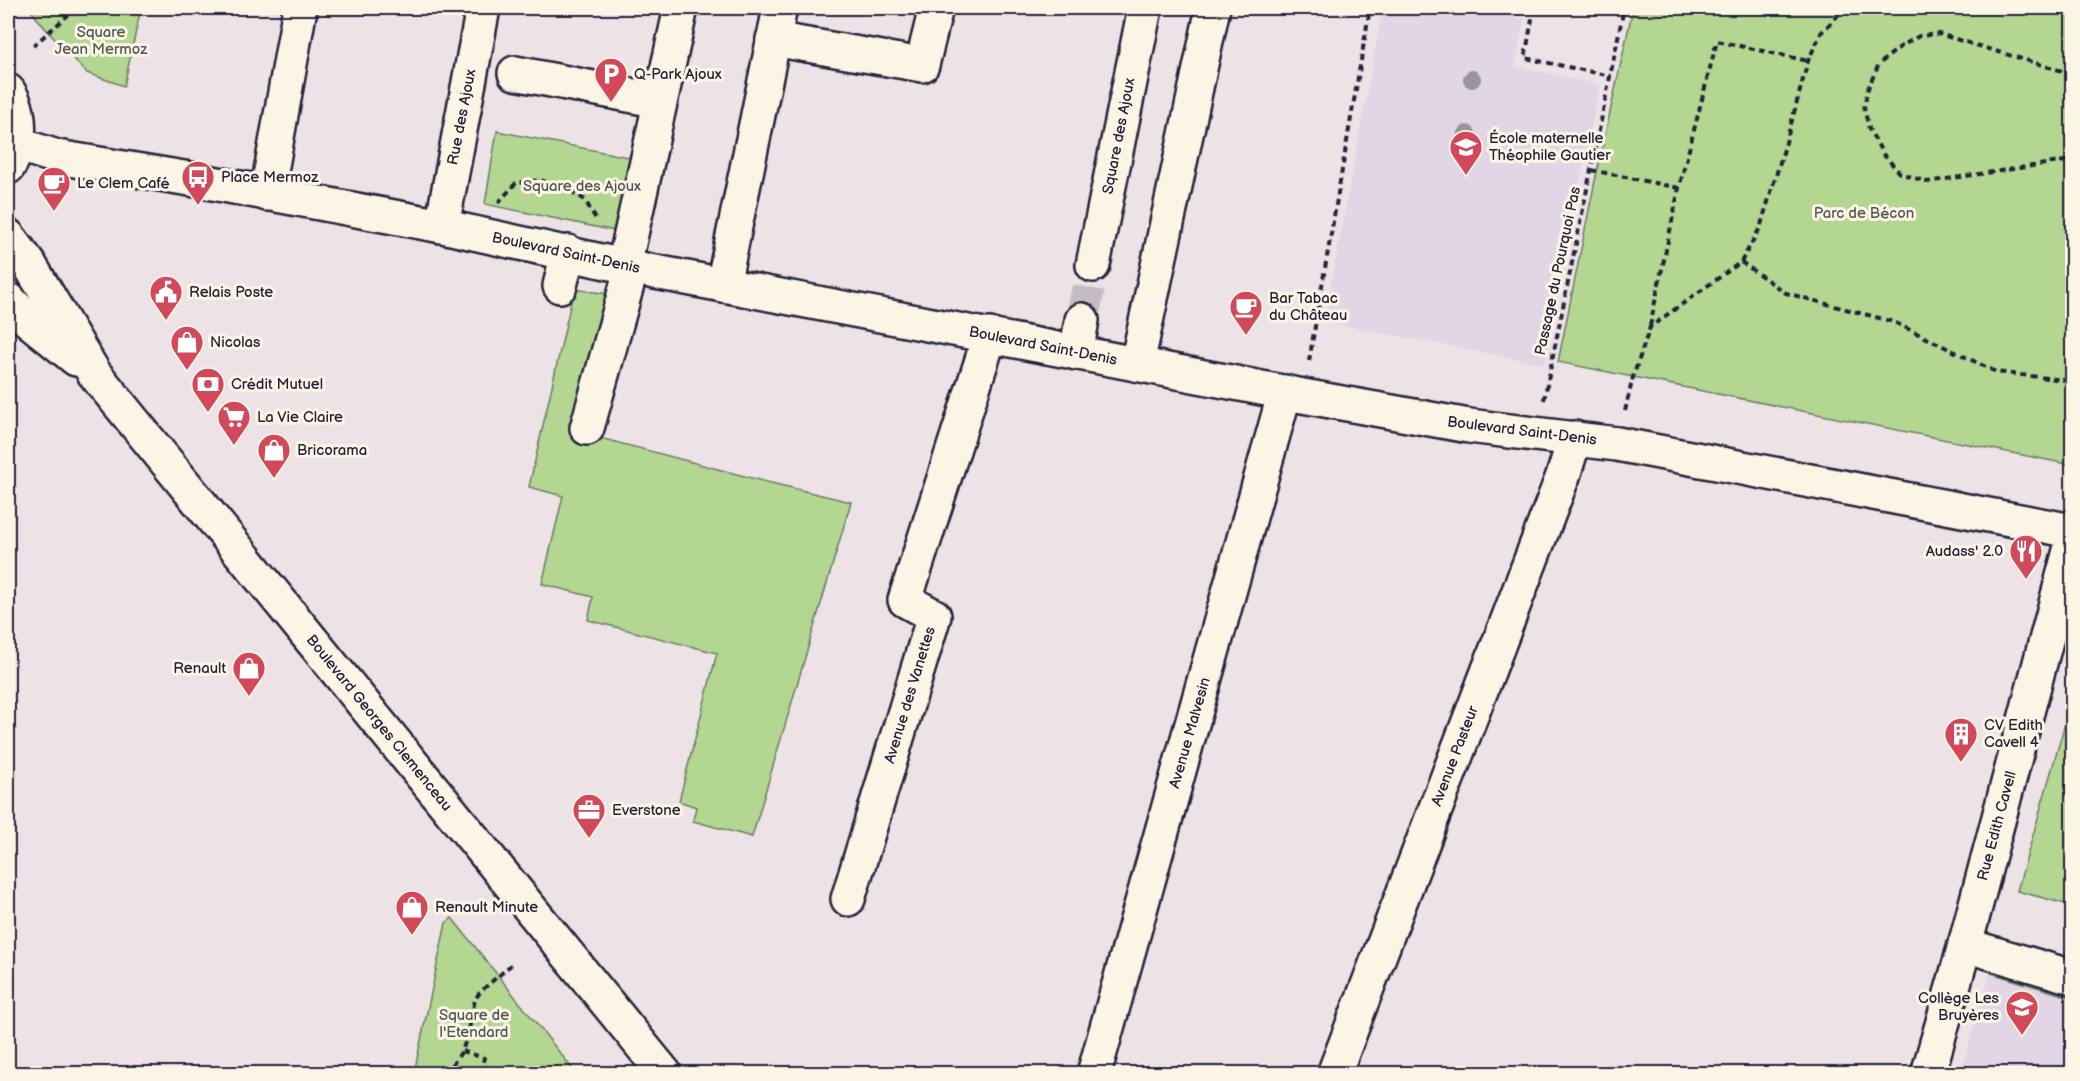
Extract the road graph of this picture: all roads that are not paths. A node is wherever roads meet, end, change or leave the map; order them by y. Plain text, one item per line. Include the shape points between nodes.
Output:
1 (300, 8) edge
2 (483, 8) edge
3 (681, 8) edge
4 (780, 8) edge
5 (936, 8) edge
6 (1145, 8) edge
7 (1214, 8) edge
8 (773, 39) junction
9 (515, 73) dead end
10 (8, 91) edge
11 (660, 101) junction
12 (12, 155) edge
13 (267, 194) junction
14 (442, 226) junction
15 (8, 236) edge
16 (568, 252) junction
17 (1093, 265) tunnel mouth
18 (628, 266) junction
19 (723, 285) junction
20 (560, 286) dead end
21 (8, 299) edge
22 (1083, 320) tunnel mouth
23 (990, 335) junction
24 (1076, 353) junction
25 (1137, 364) junction
26 (94, 373) junction
27 (1294, 394) junction
28 (587, 428) dead end
29 (1575, 438) junction
30 (2073, 531) edge
31 (2073, 543) edge
32 (848, 899) dead end
33 (1965, 945) junction
34 (2073, 977) edge
35 (665, 1074) edge
36 (1094, 1074) edge
37 (1334, 1074) edge
38 (1928, 1074) edge

1 - 13 main road
2 - 14 main road, Rue des Ajoux
3 - 11 main road
4 - 8 main road
5 - 8 main road via 922,65
6 - 17 main road, Square des Ajoux
7 - 25 main road
8 - 19 main road
9 - 11 main road
10 - 12 main road via 18,120
11 - 18 main road
12 - 13 main road, Boulevard Saint-Denis via 57,157
13 - 14 main road, Boulevard Saint-Denis
14 - 16 main road, Boulevard Saint-Denis
15 - 26 main road, Boulevard Georges Clemenceau via 28,262
16 - 18 main road, Boulevard Saint-Denis
16 - 20 main road
18 - 19 main road, Boulevard Saint-Denis
18 - 28 main road
19 - 23 main road, Boulevard Saint-Denis
21 - 26 main road, Boulevard Georges Clemenceau
22 - 24 main road
23 - 24 main road, Boulevard Saint-Denis
23 - 32 main road, Avenue des Vanettes via 905,600 934,616
24 - 25 main road, Boulevard Saint-Denis
25 - 27 main road, Boulevard Saint-Denis
26 - 35 main road, Boulevard Georges Clemenceau
27 - 29 main road, Boulevard Saint-Denis via 1469,426
27 - 36 main road, Avenue Malvesin
29 - 30 main road, Boulevard Saint-Denis
29 - 37 main road, Avenue Pasteur
31 - 33 main road, Rue Edith Cavell
33 - 34 main road
33 - 38 main road, Rue Edith Cavell

